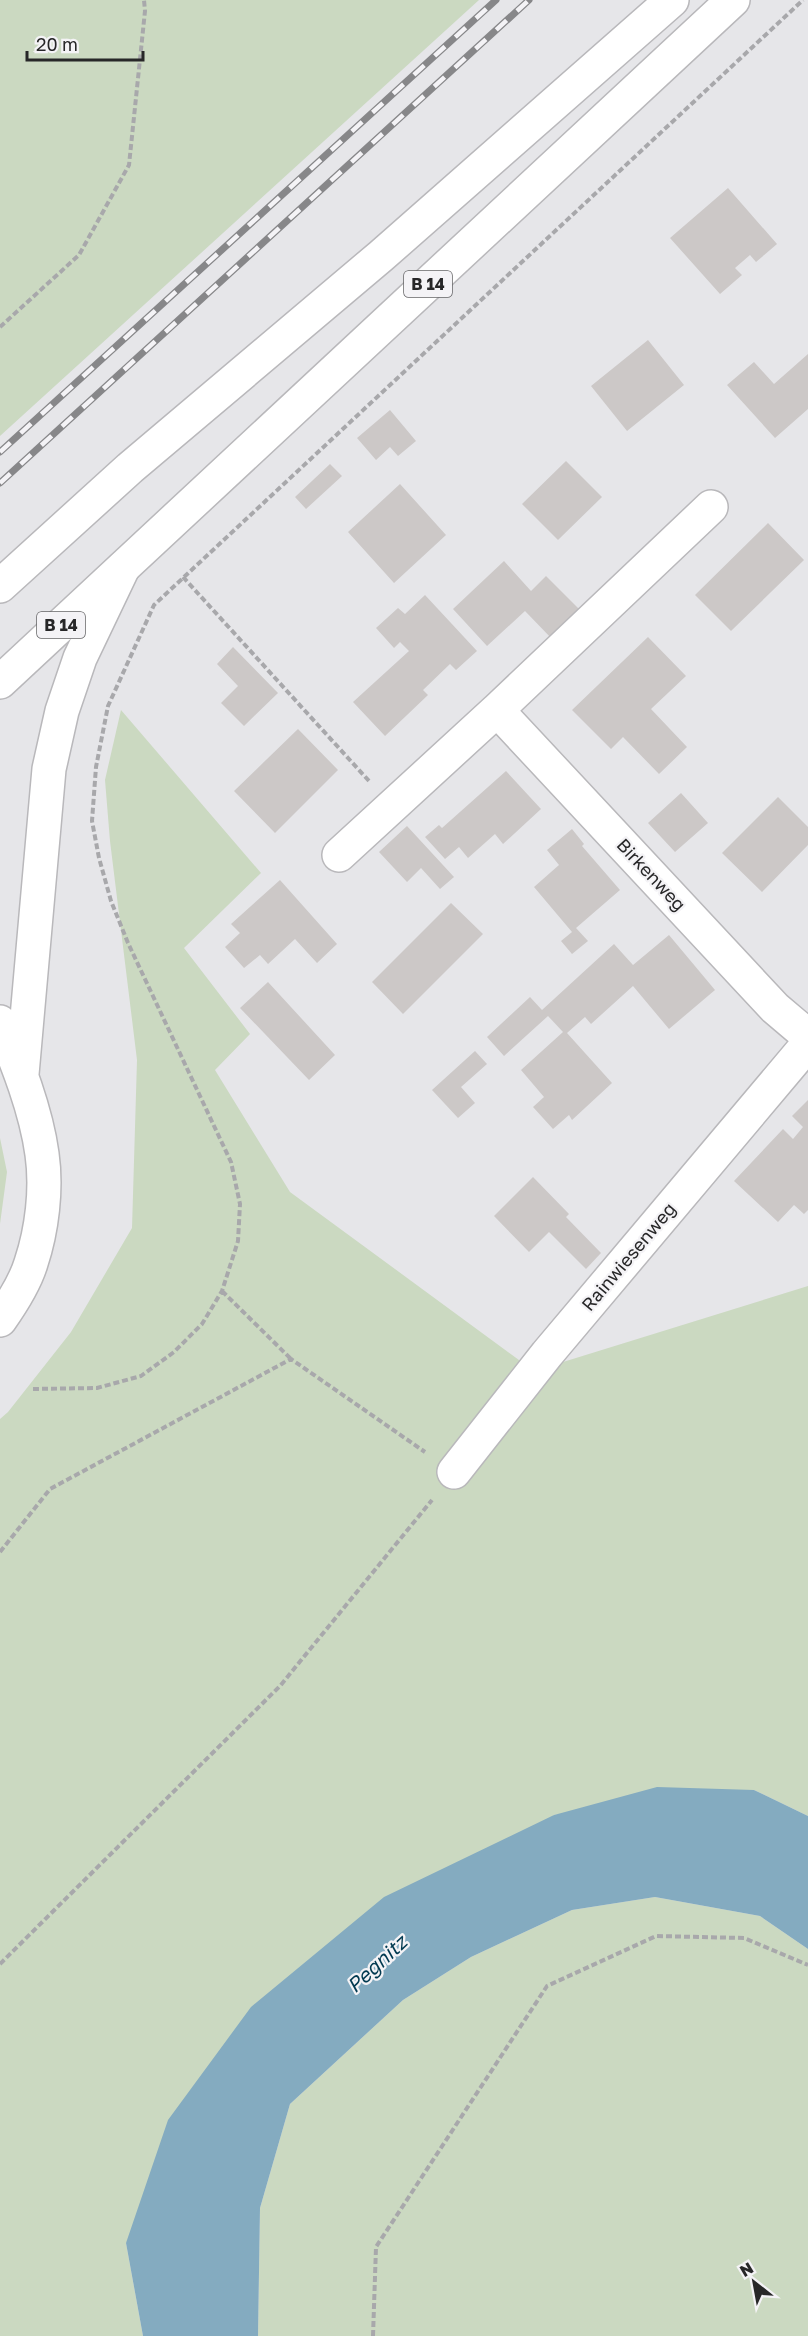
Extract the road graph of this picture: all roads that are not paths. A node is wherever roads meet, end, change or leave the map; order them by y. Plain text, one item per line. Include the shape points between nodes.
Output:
1 (672, 0) edge
2 (734, 0) edge
3 (711, 507) dead end
4 (123, 568) junction
5 (0, 586) edge
6 (0, 682) edge
7 (497, 710) junction
8 (339, 855) dead end
9 (0, 1022) edge
10 (808, 1036) edge
11 (808, 1044) edge
12 (11, 1063) edge
13 (0, 1320) edge
14 (454, 1473) road end

1 - 5 main road, B 14 via 381,256 130,468
2 - 4 main road, B 14
3 - 7 main road
4 - 6 main road, B 14
4 - 12 main road via 80,658 62,711 49,769
7 - 8 main road
7 - 10 main road, Birkenweg via 775,1008
9 - 12 main road
11 - 14 main road, Rainwiesenweg via 547,1354
12 - 13 main road via 42,1154 43,1209 31,1264

